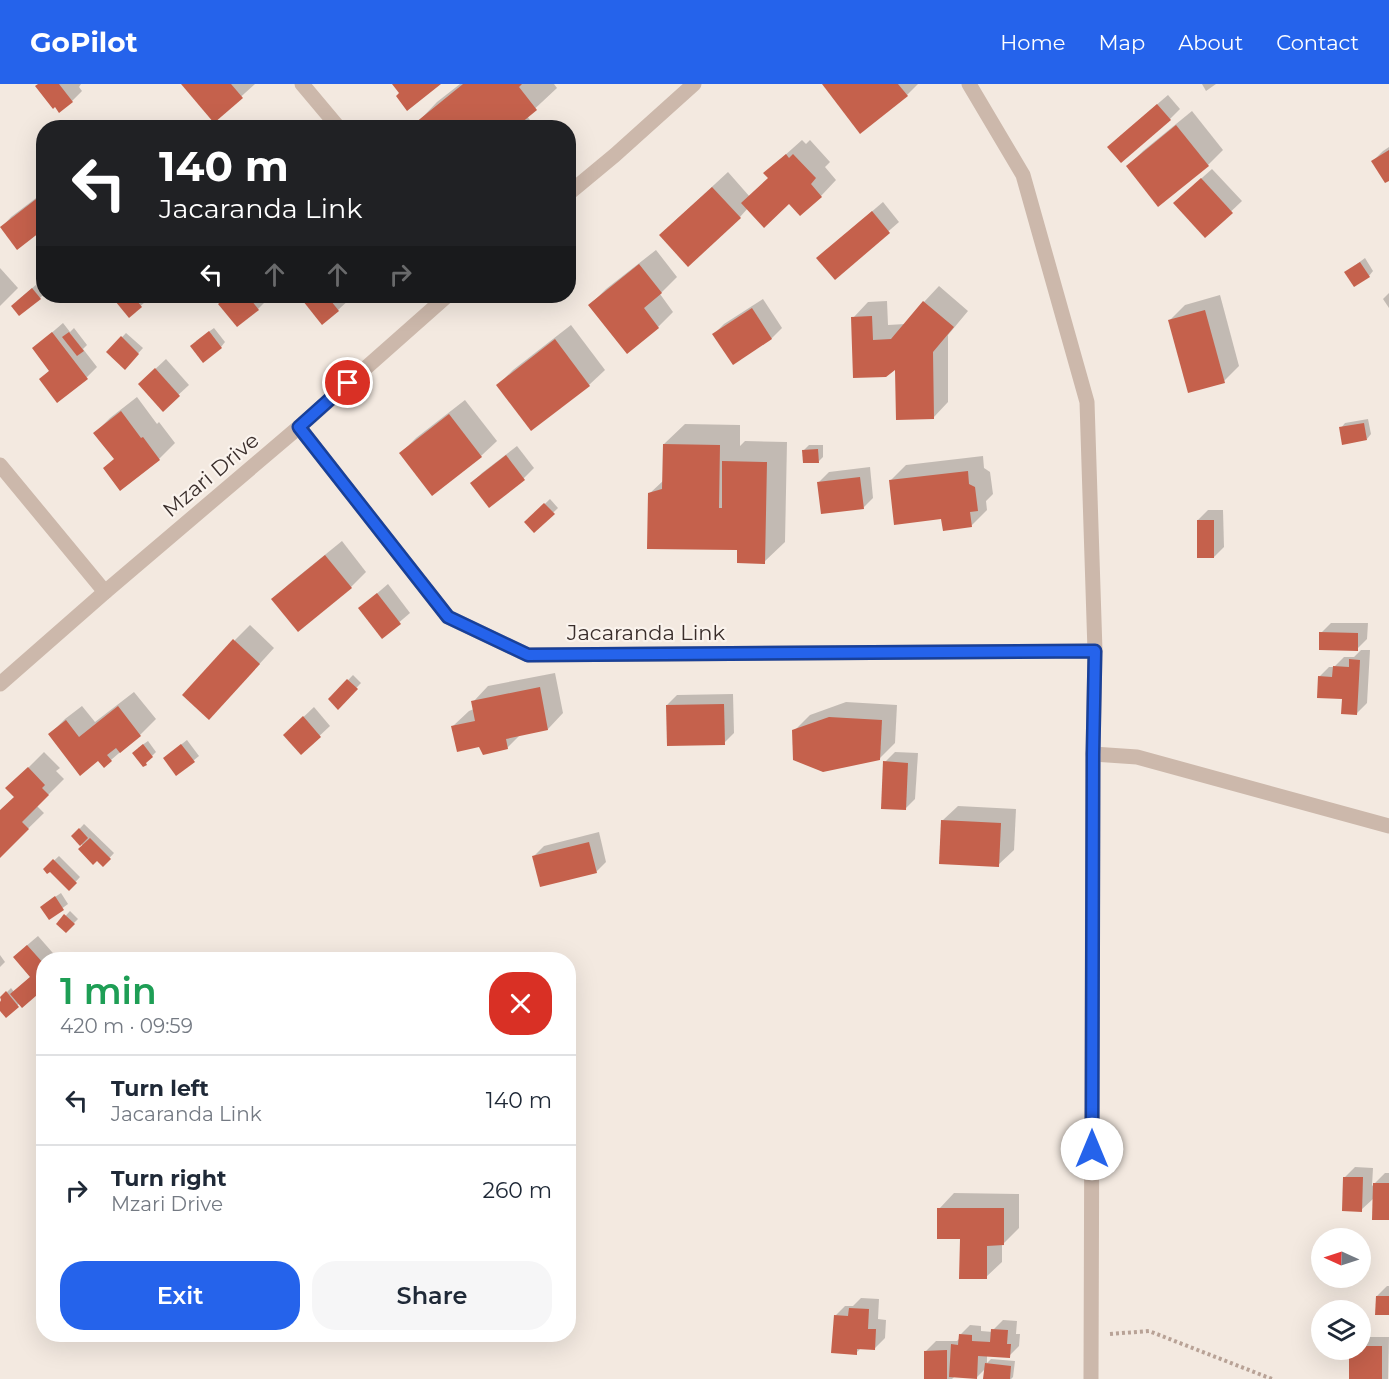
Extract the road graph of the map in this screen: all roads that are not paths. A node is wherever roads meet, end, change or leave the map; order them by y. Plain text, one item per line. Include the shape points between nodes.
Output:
1 (302, 84) edge
2 (694, 84) edge
3 (969, 84) edge
4 (332, 120) edge
5 (576, 187) edge
6 (439, 303) edge
7 (299, 427) junction
8 (0, 465) edge
9 (105, 592) junction
10 (1095, 651) junction
11 (0, 684) edge
12 (1093, 754) junction
13 (1389, 826) edge
14 (1091, 1379) edge

1 - 4 street
2 - 5 street
3 - 10 street via 1023,175 1087,402
6 - 7 street, Mzari Drive
7 - 9 street, Mzari Drive
7 - 10 street, Jacaranda Link via 448,617 528,655
8 - 9 street
9 - 11 street, Mzari Drive
10 - 12 street
12 - 13 street via 1137,757
12 - 14 street

